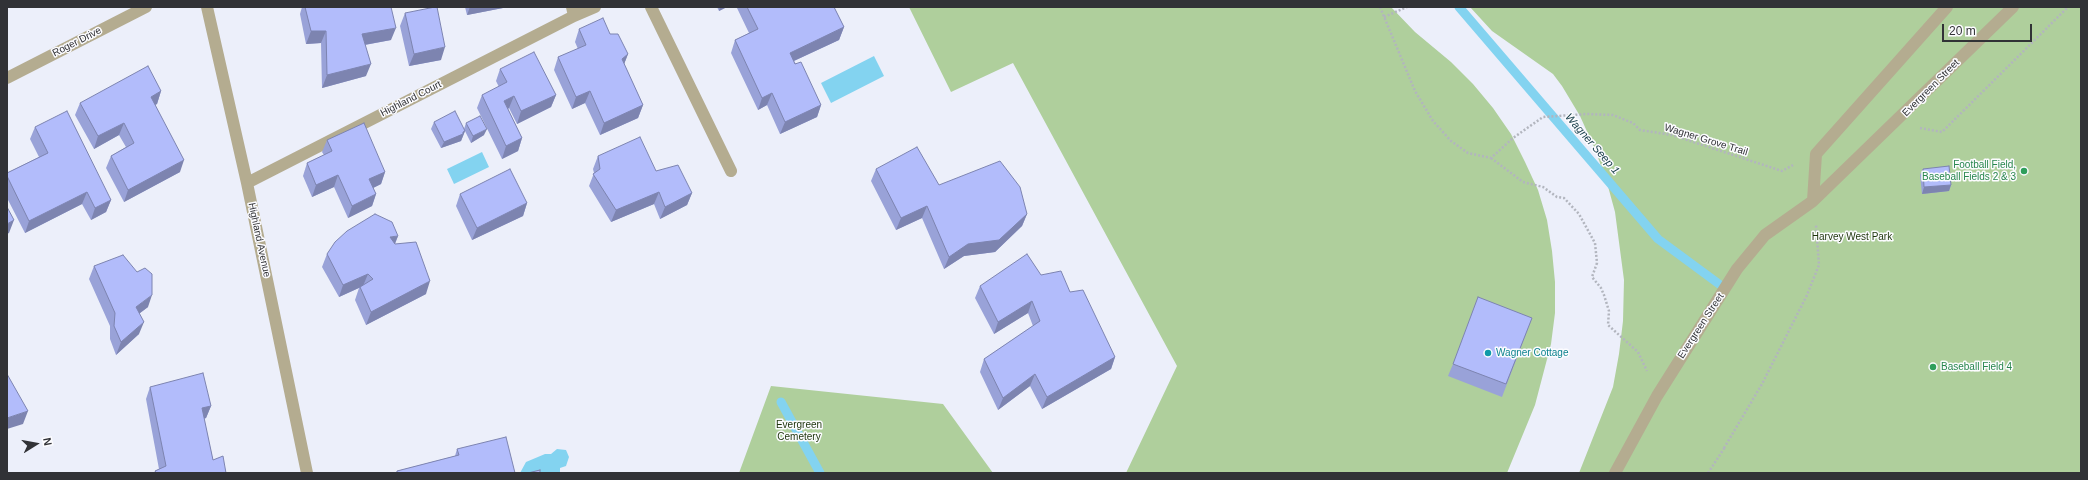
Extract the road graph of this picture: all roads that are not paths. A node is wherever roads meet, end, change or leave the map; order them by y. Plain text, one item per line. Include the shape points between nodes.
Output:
1 (146, 7) edge
2 (207, 7) edge
3 (595, 7) edge
4 (651, 7) edge
5 (1947, 7) edge
6 (2012, 7) edge
7 (573, 12) edge
8 (7, 78) edge
9 (731, 171) dead end
10 (247, 183) junction
11 (1813, 201) junction
12 (307, 473) edge
13 (1615, 473) edge

1 - 8 street, Roger Drive
2 - 10 street, Highland Avenue
3 - 7 street, Highland Court
4 - 9 street
5 - 11 street via 1816,154
6 - 11 street, Evergreen Street
7 - 10 street, Highland Court
10 - 12 street, Highland Avenue
11 - 13 street, Evergreen Street via 1765,235 1737,269 1657,396

